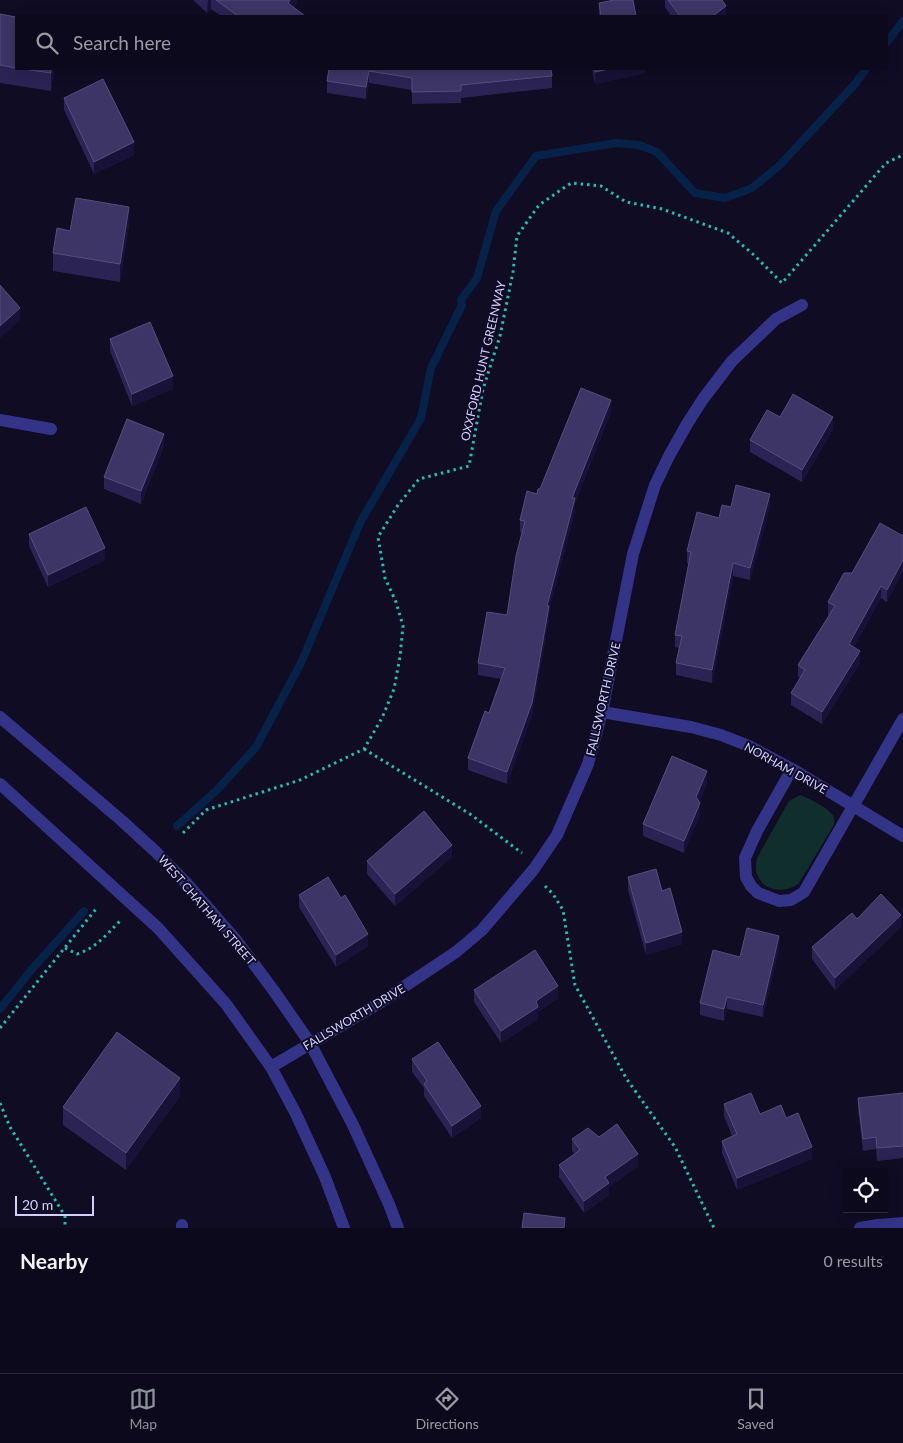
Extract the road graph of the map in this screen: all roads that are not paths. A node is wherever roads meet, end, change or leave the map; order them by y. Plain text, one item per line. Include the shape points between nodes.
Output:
1 (802, 305) dead end
2 (0, 420) edge
3 (51, 429) dead end
4 (602, 712) junction
5 (0, 717) edge
6 (903, 719) edge
7 (792, 769) junction
8 (0, 784) edge
9 (853, 806) junction
10 (903, 836) edge
11 (310, 1044) junction
12 (271, 1067) junction
13 (903, 1223) edge
14 (344, 1228) edge
15 (398, 1228) edge
16 (860, 1228) edge

1 - 4 street, FALLSWORTH DRIVE via 776,319 732,361 698,407 669,456 655,485 633,554
2 - 3 street
4 - 7 street, NORHAM DRIVE via 721,735
4 - 11 street, FALLSWORTH DRIVE via 588,764 557,835 508,901 456,952 382,1002
5 - 11 street, WEST CHATHAM STREET via 121,820 189,886 236,940
6 - 9 street
7 - 9 street, NORHAM DRIVE
7 - 9 street via 745,858 746,878 758,893 779,901 792,900 804,892
8 - 12 street via 158,928 226,1004
9 - 10 street, NORHAM DRIVE
11 - 12 street, FALLSWORTH DRIVE
11 - 15 street, WEST CHATHAM STREET via 354,1125
12 - 14 street via 317,1159
13 - 16 street

